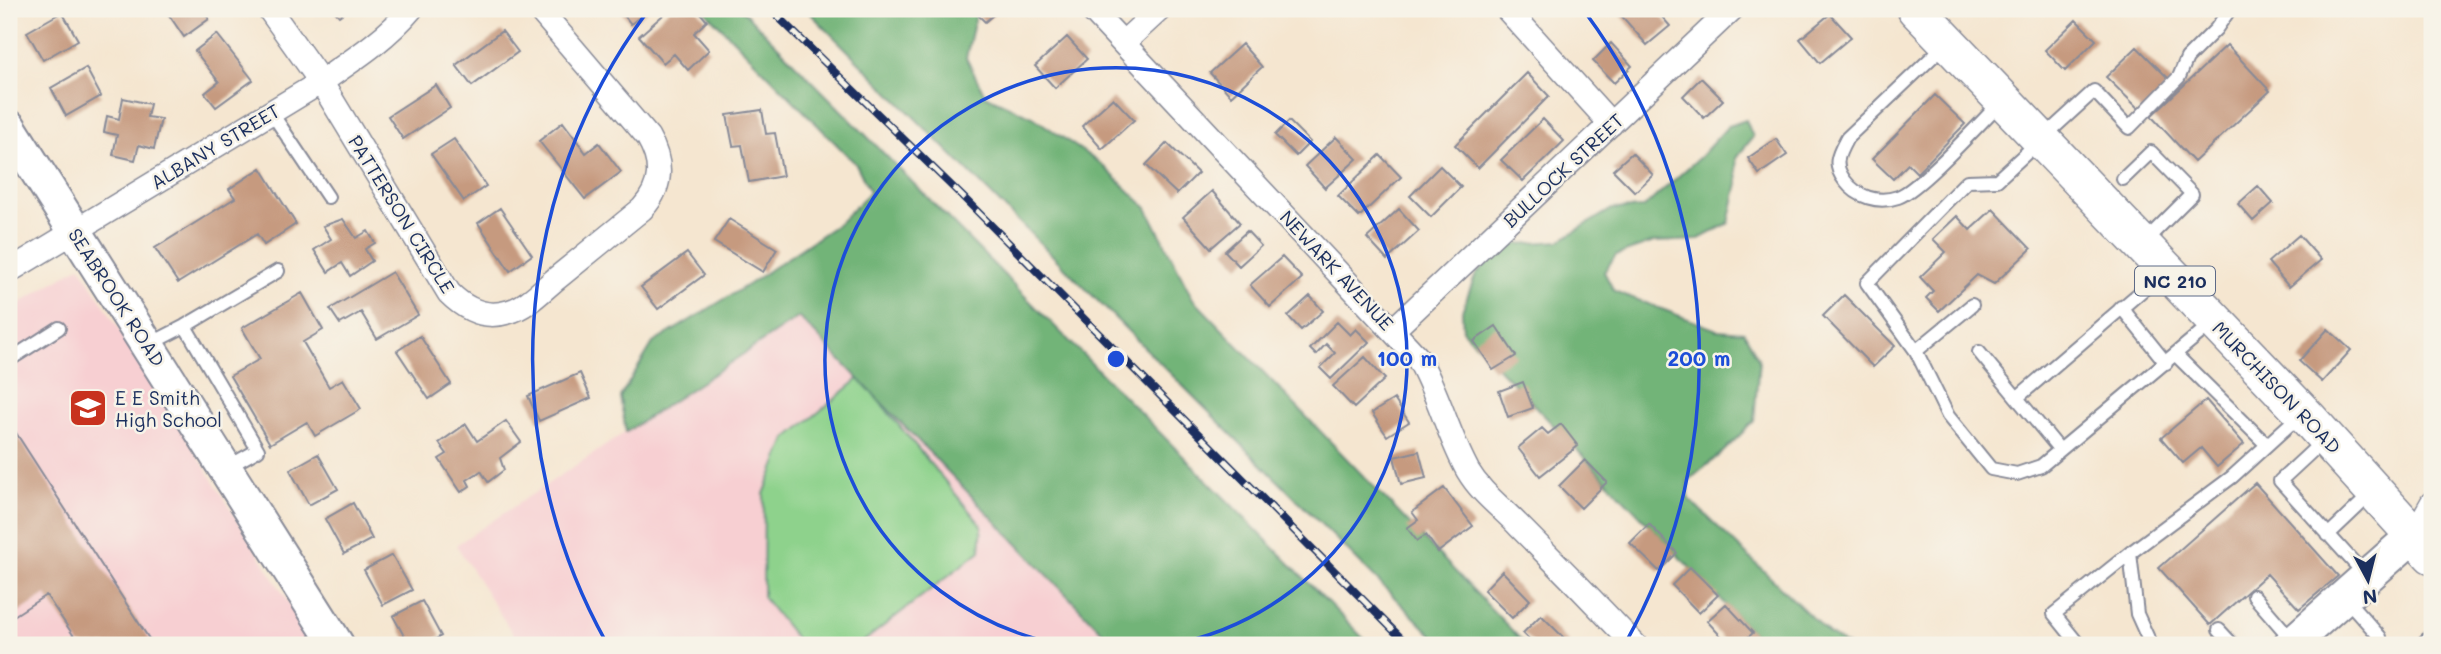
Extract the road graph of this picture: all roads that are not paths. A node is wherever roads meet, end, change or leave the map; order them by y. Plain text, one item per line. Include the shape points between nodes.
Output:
1 (269, 9) edge
2 (411, 9) edge
3 (539, 9) edge
4 (1091, 9) edge
5 (1160, 9) edge
6 (1507, 9) edge
7 (1732, 9) edge
8 (1916, 9) edge
9 (2230, 9) edge
10 (1123, 43) junction
11 (1948, 43) junction
12 (321, 82) junction
13 (2003, 100) junction
14 (271, 112) junction
15 (1611, 124) junction
16 (9, 127) edge
17 (2041, 140) junction
18 (2123, 179) dead end
19 (328, 197) dead end
20 (74, 230) junction
21 (2153, 258) junction
22 (9, 271) edge
23 (278, 271) dead end
24 (1972, 305) dead end
25 (2121, 307) junction
26 (2214, 321) junction
27 (185, 326) junction
28 (59, 328) dead end
29 (1393, 330) junction
30 (148, 345) junction
31 (1916, 351) junction
32 (1979, 352) dead end
33 (2171, 359) junction
34 (9, 360) edge
35 (2018, 397) junction
36 (2314, 425) junction
37 (2267, 445) junction
38 (2060, 450) junction
39 (226, 468) junction
40 (2375, 490) junction
41 (2432, 503) edge
42 (2328, 534) junction
43 (2423, 545) edge
44 (2130, 553) junction
45 (2355, 587) junction
46 (2254, 596) dead end
47 (2219, 630) dead end
48 (2432, 635) edge
49 (2303, 638) edge
50 (337, 645) edge
51 (1635, 645) edge
52 (2079, 645) edge
53 (2151, 645) edge
54 (2233, 645) edge
55 (2378, 645) edge
56 (2421, 645) edge

1 - 12 street, PATTERSON CIRCLE
2 - 12 street, ALBANY STREET via 360,56
3 - 12 street, PATTERSON CIRCLE via 648,137 660,174 642,209 522,307 509,312 482,314 458,303 449,293
4 - 10 street, NEWARK AVENUE
5 - 10 street
6 - 15 street
7 - 15 street, BULLOCK STREET
8 - 11 main road, MURCHISON ROAD / NC 210
9 - 17 lane via 2187,58 2179,77 2129,128 2094,91
10 - 29 street, NEWARK AVENUE
11 - 13 main road, MURCHISON ROAD / NC 210
11 - 13 lane via 1847,138 1837,156 1839,172 1849,187 1879,200 1899,197
12 - 14 street, ALBANY STREET
13 - 17 main road, MURCHISON ROAD / NC 210
14 - 19 lane
14 - 20 street, ALBANY STREET
15 - 29 street, BULLOCK STREET
16 - 20 street, SEABROOK ROAD
17 - 21 main road, MURCHISON ROAD / NC 210
17 - 31 lane via 1997,180 1967,181 1867,283
18 - 21 lane via 2151,152 2192,194
20 - 22 street, ALBANY STREET
20 - 30 street, SEABROOK ROAD
21 - 25 lane
21 - 26 main road, MURCHISON ROAD / NC 210
23 - 27 lane
24 - 31 lane
25 - 33 lane
25 - 35 lane
26 - 33 lane
26 - 36 main road, MURCHISON ROAD / NC 210
27 - 30 lane
27 - 39 lane via 258,450
28 - 34 lane
29 - 51 street, NEWARK AVENUE via 1431,380 1457,448 1484,493
30 - 39 street, SEABROOK ROAD
31 - 38 lane via 1948,416 1991,469 2017,474 2041,466
32 - 35 lane
33 - 37 lane
33 - 38 lane
35 - 38 lane
36 - 37 lane
36 - 40 main road, MURCHISON ROAD / NC 210
36 - 42 lane via 2280,481
37 - 44 lane
39 - 50 street, SEABROOK ROAD
40 - 42 lane
40 - 43 main road, MURCHISON ROAD / NC 210
41 - 43 street
42 - 45 lane
43 - 45 street
44 - 52 lane via 2054,614
44 - 53 lane via 2137,614
45 - 49 street
45 - 55 lane via 2380,637
46 - 49 lane
47 - 54 lane
48 - 56 lane

